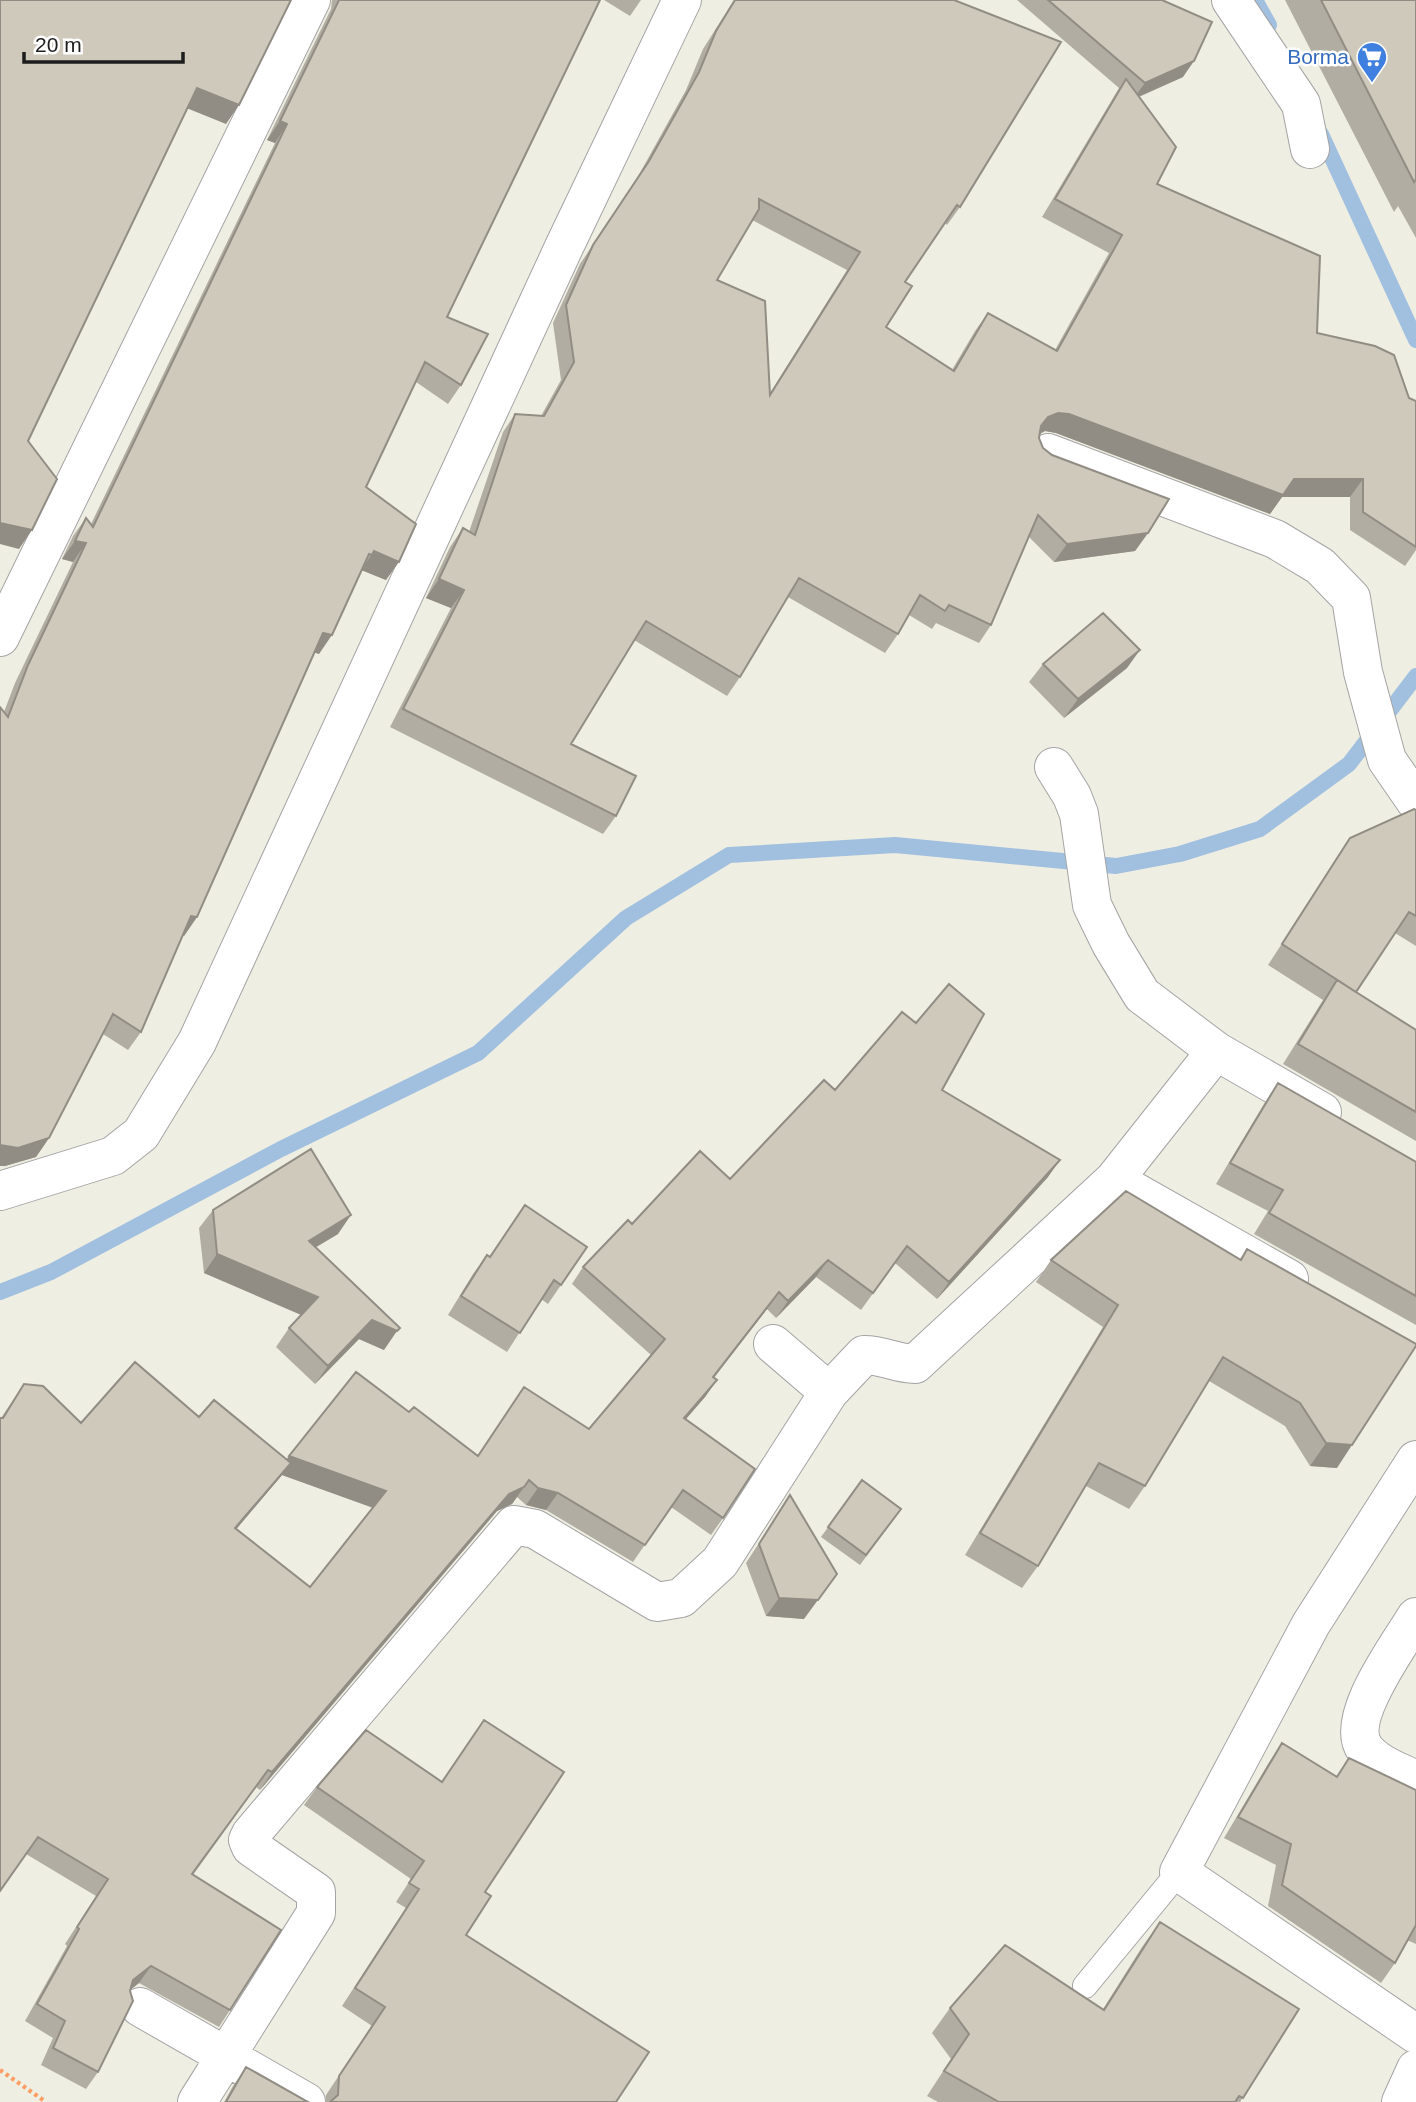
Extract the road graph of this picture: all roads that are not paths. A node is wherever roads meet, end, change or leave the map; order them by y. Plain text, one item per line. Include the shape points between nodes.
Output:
1 (311, 0) edge
2 (682, 0) edge
3 (1231, 0) edge
4 (1310, 149) dead end
5 (1048, 453) edge
6 (0, 637) edge
7 (1054, 768) dead end
8 (1416, 802) edge
9 (1216, 1051) junction
10 (1357, 1132) edge
11 (1114, 1180) junction
12 (0, 1191) edge
13 (1320, 1296) edge
14 (773, 1344) dead end
15 (829, 1392) junction
16 (1416, 1460) edge
17 (1416, 1617) edge
18 (1416, 1780) edge
19 (1179, 1872) junction
20 (1084, 1986) dead end
21 (140, 2007) dead end
22 (1416, 2034) edge
23 (225, 2055) junction
24 (1416, 2069) edge
25 (197, 2102) edge
26 (306, 2102) edge
27 (1401, 2102) edge

1 - 6 street
2 - 12 street via 197,1042 141,1134 113,1156
3 - 4 street via 1301,104
5 - 8 street via 1275,539 1320,566 1351,598 1363,672 1387,761
7 - 9 street via 1079,814 1092,905 1111,944 1142,995
9 - 10 street
9 - 11 street
11 - 13 street
11 - 15 street via 915,1364 864,1354
14 - 15 street
15 - 23 street via 720,1562 681,1598 657,1602 535,1529 514,1525 495,1545 251,1834 251,1847 316,1892 318,1900 316,1913
16 - 19 street via 1311,1624
17 - 18 street via 1361,1715 1359,1733 1376,1759
19 - 20 lane
19 - 22 street
21 - 23 street
23 - 25 street
23 - 26 street
24 - 27 street

